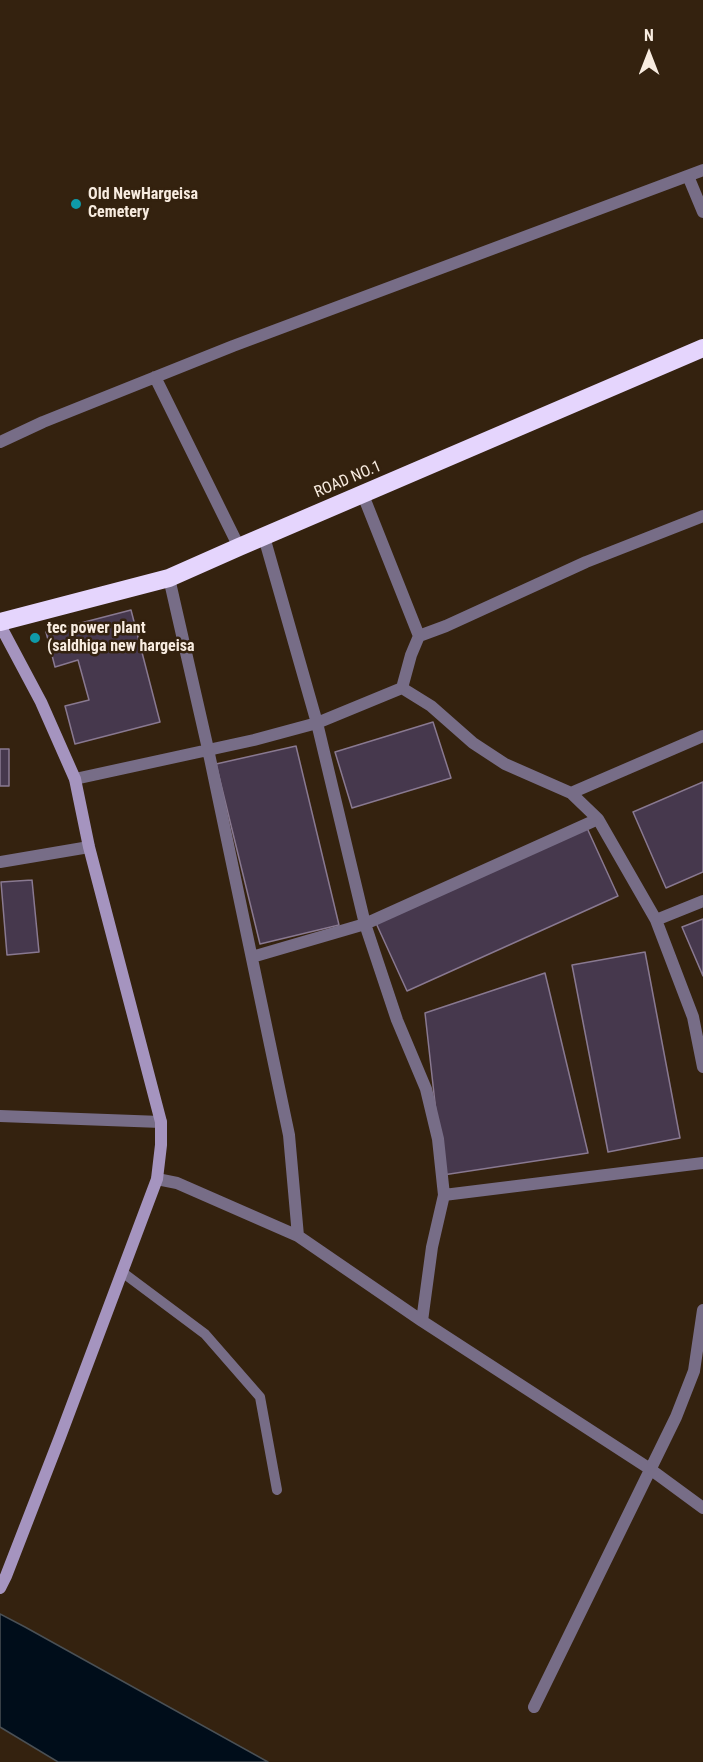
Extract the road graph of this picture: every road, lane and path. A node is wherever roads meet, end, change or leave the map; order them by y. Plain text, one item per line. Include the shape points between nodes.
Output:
1 (703, 170) edge
2 (688, 176) junction
3 (703, 212) edge
4 (703, 348) edge
5 (155, 377) junction
6 (0, 442) edge
7 (363, 495) junction
8 (703, 516) edge
9 (264, 537) junction
10 (239, 547) junction
11 (169, 578) junction
12 (0, 623) edge
13 (419, 636) junction
14 (402, 688) junction
15 (317, 723) junction
16 (703, 736) edge
17 (208, 749) junction
18 (75, 779) junction
19 (572, 793) junction
20 (598, 819) junction
21 (90, 848) junction
22 (0, 862) edge
23 (703, 901) edge
24 (656, 921) junction
25 (364, 924) junction
26 (252, 957) junction
27 (698, 1016) edge
28 (703, 1067) edge
29 (0, 1116) edge
30 (161, 1122) junction
31 (703, 1163) edge
32 (157, 1179) junction
33 (444, 1195) junction
34 (298, 1236) junction
35 (122, 1272) junction
36 (703, 1310) edge
37 (422, 1321) junction
38 (650, 1469) junction
39 (277, 1490) dead end
40 (703, 1508) edge
41 (3, 1582) edge
42 (534, 1707) dead end

1 - 2 street
2 - 3 street
2 - 5 street
4 - 7 highway, ROAD NO.1
5 - 6 street
5 - 10 street
7 - 9 highway, ROAD NO.1
7 - 13 street
8 - 13 street via 586,562
9 - 10 highway, ROAD NO.1
9 - 15 street
10 - 11 highway, ROAD NO.1
11 - 12 highway, ROAD NO.1
11 - 17 street
12 - 18 main road
13 - 14 street
14 - 15 street
14 - 19 street via 431,706 472,743 506,764
15 - 17 street
15 - 25 street
16 - 19 street
17 - 18 street
17 - 26 street
18 - 21 main road
19 - 20 street
20 - 24 street
20 - 25 street
21 - 22 street
21 - 30 main road
23 - 24 street
24 - 27 street
25 - 26 street
25 - 33 street via 426,1089 438,1139
26 - 34 street via 289,1135
27 - 28 street
29 - 30 street
30 - 32 main road
31 - 33 street
32 - 34 street via 177,1183
32 - 35 main road
33 - 37 street
34 - 37 street
35 - 39 lane via 205,1334 260,1397
35 - 41 main road
36 - 38 street via 694,1371
37 - 38 street
38 - 40 street
38 - 42 street

